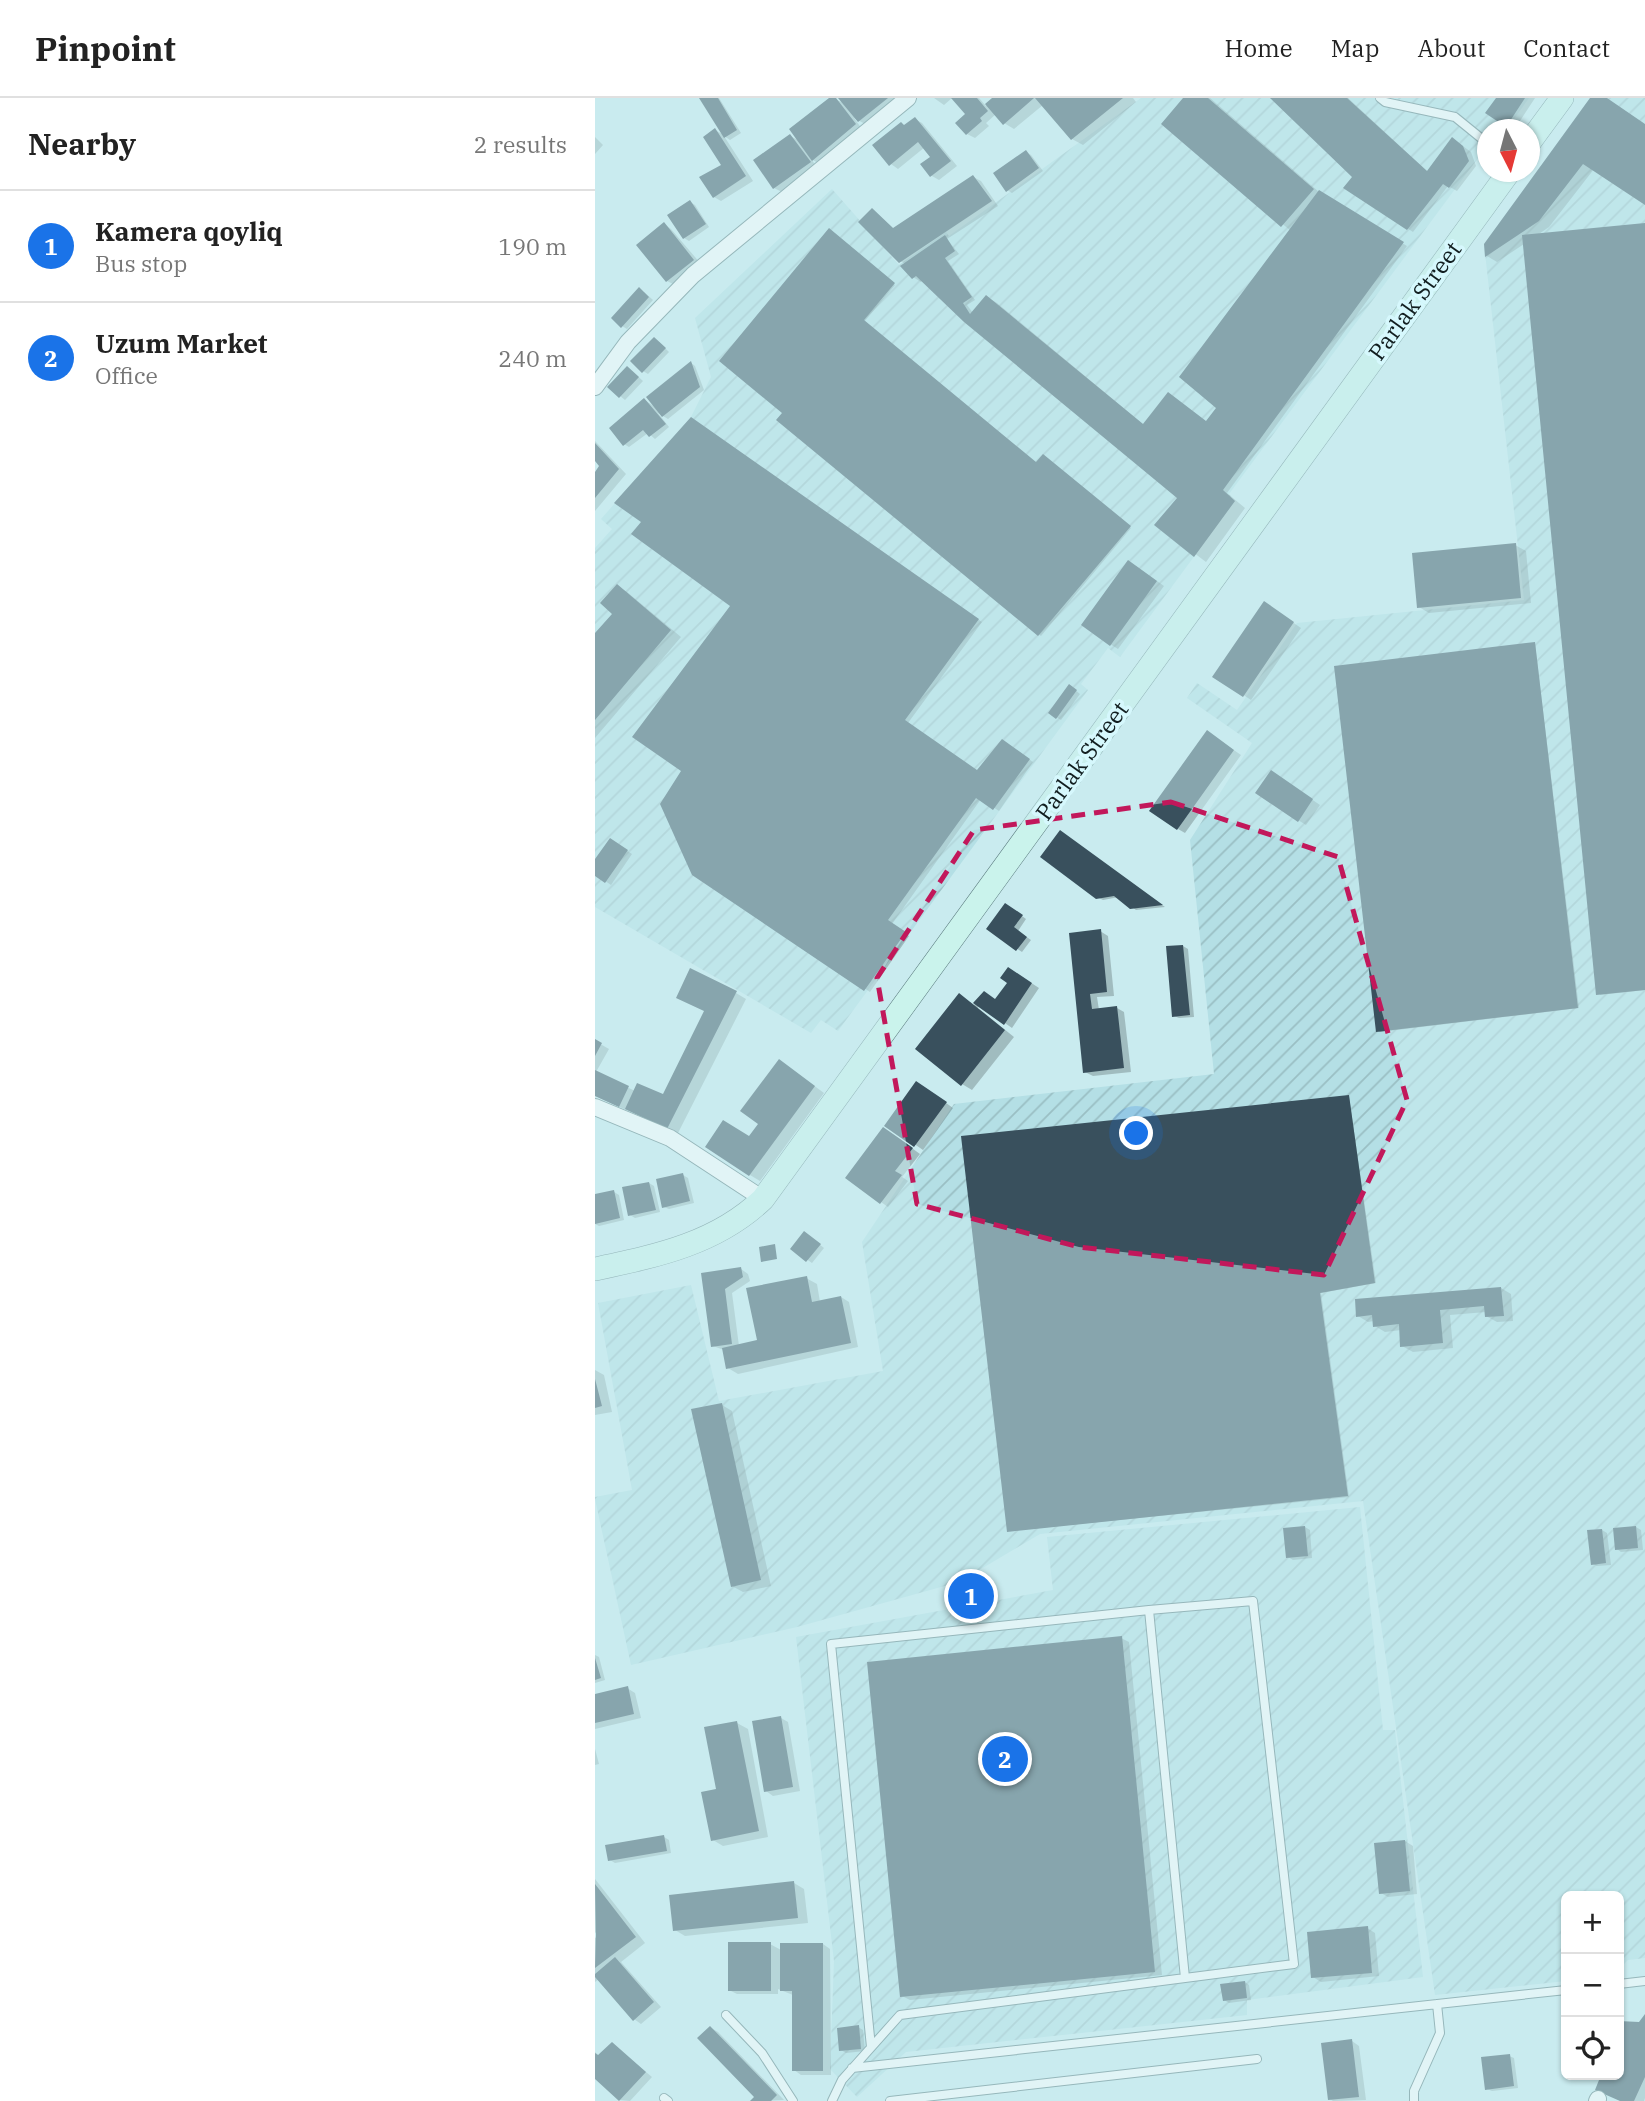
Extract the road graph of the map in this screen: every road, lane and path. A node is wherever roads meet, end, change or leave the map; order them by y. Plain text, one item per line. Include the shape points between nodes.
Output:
1 (908, 98) edge
2 (1380, 98) edge
3 (1562, 98) edge
4 (1540, 128) edge
5 (1477, 135) edge
6 (1502, 182) edge
7 (595, 387) edge
8 (595, 1107) edge
9 (763, 1199) junction
10 (595, 1269) edge
11 (1149, 1610) junction
12 (1185, 1978) junction
13 (1645, 1981) edge
14 (1624, 1983) edge
15 (1561, 1991) edge
16 (1437, 2004) junction
17 (726, 2015) dead end
18 (871, 2047) junction
19 (1257, 2059) dead end
20 (852, 2068) junction
21 (793, 2101) edge
22 (832, 2101) edge
23 (890, 2101) edge
24 (1413, 2101) edge

1 - 7 street via 693,275 628,342
2 - 5 lane via 1455,117
3 - 4 main road
6 - 9 main road, Parlak Street
8 - 9 street via 670,1138
9 - 10 main road, Parlak Street via 734,1223 698,1241
11 - 12 lane
11 - 12 lane via 1253,1601 1294,1964
11 - 18 lane via 831,1644
12 - 18 lane via 900,2015
13 - 14 lane
15 - 16 lane
16 - 20 lane
16 - 24 lane via 1440,2033
17 - 21 lane via 762,2053
18 - 20 lane
19 - 23 lane
20 - 22 lane

